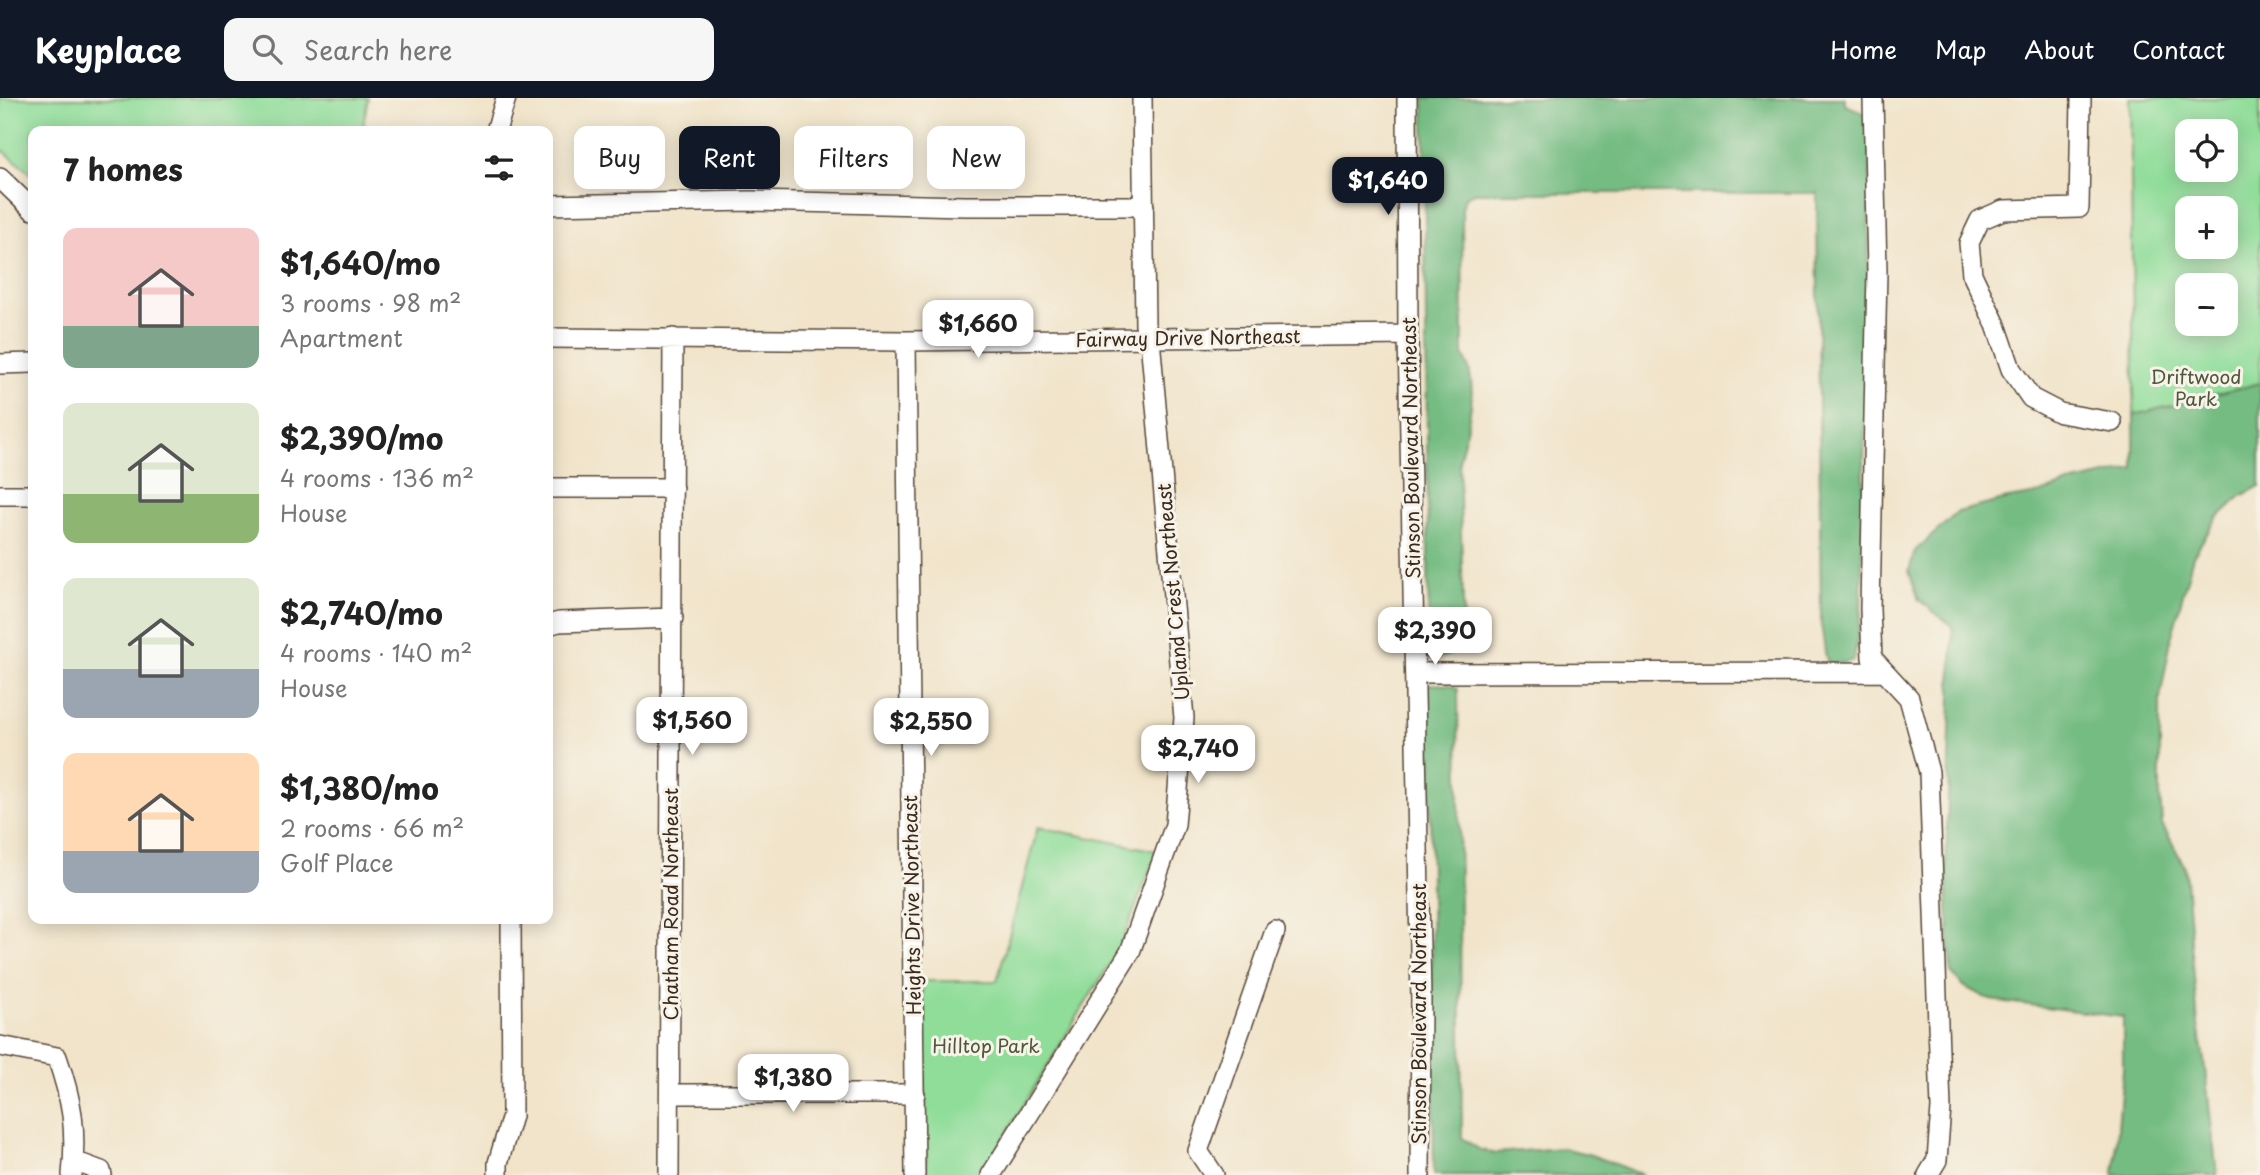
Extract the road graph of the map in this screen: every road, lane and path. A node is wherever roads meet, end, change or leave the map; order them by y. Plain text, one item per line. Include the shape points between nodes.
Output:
1 (506, 98) edge
2 (1142, 98) edge
3 (1408, 98) edge
4 (1872, 98) edge
5 (2081, 98) edge
6 (498, 126) edge
7 (0, 178) edge
8 (553, 205) edge
9 (28, 206) edge
10 (1144, 206) junction
11 (1408, 335) junction
12 (553, 338) edge
13 (673, 338) junction
14 (1150, 339) junction
15 (905, 341) junction
16 (28, 363) edge
17 (0, 364) edge
18 (2112, 422) dead end
19 (553, 488) edge
20 (673, 488) junction
21 (0, 495) edge
22 (28, 495) edge
23 (673, 618) junction
24 (553, 625) edge
25 (1884, 672) junction
26 (1415, 673) junction
27 (511, 924) edge
28 (1275, 931) dead end
29 (0, 1046) edge
30 (671, 1094) junction
31 (915, 1094) junction
32 (73, 1168) edge
33 (102, 1175) edge
34 (498, 1175) edge
35 (669, 1175) edge
36 (915, 1175) edge
37 (991, 1175) edge
38 (1214, 1175) edge
39 (1420, 1175) edge
40 (1928, 1175) edge

1 - 6 street
2 - 10 street, Upland Crest Northeast
3 - 11 street, Stinson Boulevard Northeast
4 - 25 street via 1877,271 1870,609 1872,658
5 - 18 street via 2079,208 2003,210 1980,220 1969,243 1971,264 2011,369 2031,398 2060,413
7 - 9 street
8 - 10 street via 751,201
10 - 14 street, Upland Crest Northeast via 1145,325
11 - 14 street, Fairway Drive Northeast
11 - 26 street, Stinson Boulevard Northeast
12 - 13 street, Fairway Drive Northeast
13 - 15 street, Fairway Drive Northeast
13 - 20 street, Chatham Road Northeast
14 - 15 street, Fairway Drive Northeast
14 - 37 street, Upland Crest Northeast via 1184,718 1175,825 1130,952
15 - 31 street, Heights Drive Northeast
16 - 17 street
19 - 20 street
20 - 23 street, Chatham Road Northeast
21 - 22 street
23 - 24 street
23 - 30 street, Chatham Road Northeast
25 - 26 street
25 - 40 street via 1909,698 1929,772 1941,1108 1937,1160
26 - 39 street, Stinson Boulevard Northeast
27 - 34 street via 512,1116
28 - 38 street via 1198,1152
29 - 32 street via 57,1057 69,1093 76,1140
30 - 31 street
30 - 35 street, Chatham Road Northeast
31 - 36 street, Heights Drive Northeast
32 - 33 street via 101,1171

